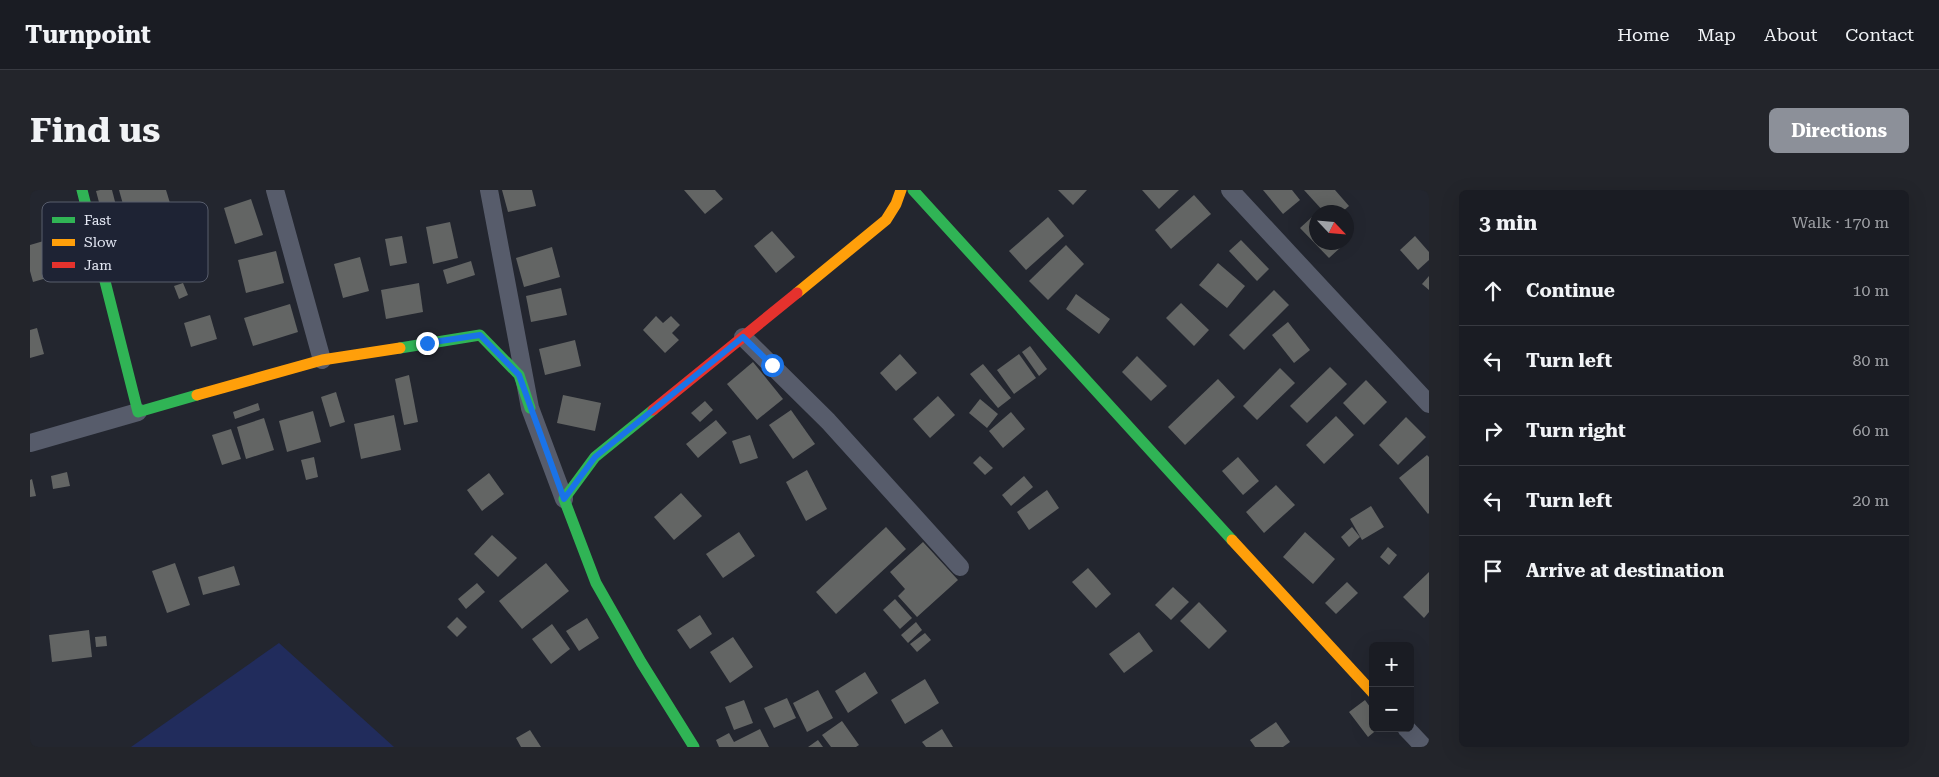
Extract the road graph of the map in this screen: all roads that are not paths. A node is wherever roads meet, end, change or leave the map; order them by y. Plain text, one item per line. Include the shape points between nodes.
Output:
1 (275, 190) edge
2 (489, 190) edge
3 (901, 190) edge
4 (913, 190) edge
5 (1230, 190) edge
6 (105, 282) edge
7 (743, 337) junction
8 (322, 360) junction
9 (1429, 404) edge
10 (530, 408) junction
11 (138, 412) junction
12 (30, 443) edge
13 (564, 499) junction
14 (960, 567) dead end
15 (1369, 689) edge
16 (1410, 732) edge
17 (694, 747) edge
18 (1424, 747) edge

1 - 8 street
2 - 10 street
3 - 7 street via 886,220
4 - 15 street
5 - 9 street
6 - 11 street
7 - 13 street via 595,457
7 - 14 street via 828,421
8 - 10 street via 480,335 519,375
8 - 11 street
10 - 13 street
11 - 12 street
13 - 17 street via 596,583
16 - 18 street

